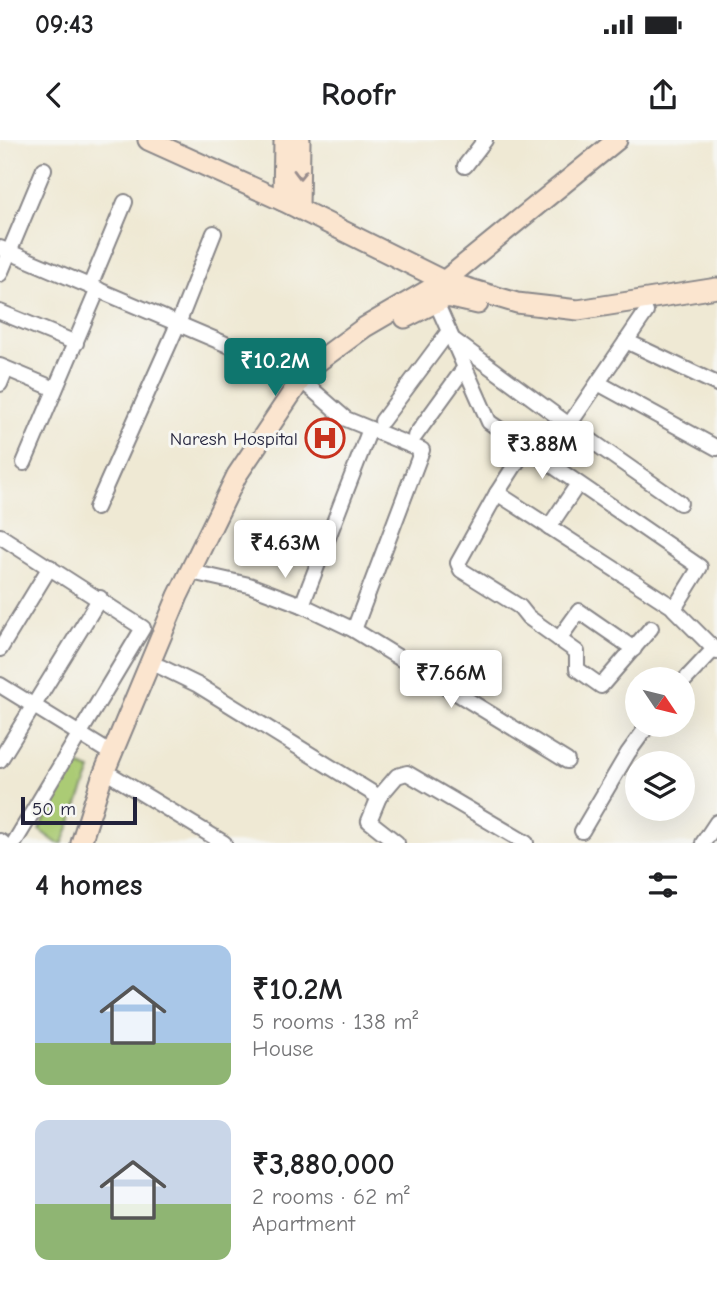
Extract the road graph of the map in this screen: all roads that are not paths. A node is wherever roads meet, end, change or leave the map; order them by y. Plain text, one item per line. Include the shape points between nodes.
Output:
1 (148, 140) edge
2 (284, 140) edge
3 (300, 140) edge
4 (485, 140) edge
5 (617, 140) edge
6 (465, 166) dead end
7 (44, 169) dead end
8 (125, 202) dead end
9 (291, 205) junction
10 (214, 233) dead end
11 (5, 250) edge
12 (0, 274) edge
13 (94, 287) junction
14 (717, 288) edge
15 (442, 293) junction
16 (717, 299) edge
17 (0, 312) edge
18 (646, 312) junction
19 (178, 324) junction
20 (451, 335) junction
21 (626, 341) junction
22 (76, 344) junction
23 (465, 367) junction
24 (3, 368) edge
25 (306, 382) junction
26 (598, 383) junction
27 (0, 384) edge
28 (717, 384) edge
29 (55, 389) junction
30 (376, 425) junction
31 (569, 425) junction
32 (415, 436) dead end
33 (526, 448) junction
34 (717, 448) edge
35 (24, 463) dead end
36 (578, 484) junction
37 (497, 492) junction
38 (680, 503) dead end
39 (96, 508) dead end
40 (549, 527) junction
41 (1, 540) edge
42 (50, 567) junction
43 (200, 574) junction
44 (100, 598) junction
45 (302, 605) junction
46 (674, 607) junction
47 (651, 628) dead end
48 (354, 630) junction
49 (559, 639) junction
50 (0, 649) edge
51 (634, 649) junction
52 (716, 650) edge
53 (161, 667) junction
54 (695, 670) edge
55 (0, 685) edge
56 (34, 706) junction
57 (81, 735) junction
58 (640, 737) edge
59 (112, 754) junction
60 (0, 760) edge
61 (567, 761) dead end
62 (108, 780) junction
63 (379, 797) junction
64 (717, 822) edge
65 (582, 831) dead end
66 (217, 841) edge
67 (14, 843) edge
68 (81, 843) edge
69 (91, 843) edge
70 (397, 843) edge
71 (526, 843) edge
72 (703, 843) edge

1 - 9 main road
2 - 9 main road
3 -> 9 main road
4 - 6 street
5 - 15 main road
7 - 11 street
8 - 13 street
9 - 15 main road
10 - 19 street
11 - 12 street
11 - 13 street
13 - 19 street
13 - 22 street
14 - 15 main road via 578,310
15 - 18 main road via 514,313 579,320
15 - 20 street
15 - 25 main road via 370,335
16 - 18 main road
17 - 22 street
18 - 21 street
19 - 25 street
19 - 39 street
20 - 23 street
20 - 30 street
20 - 31 street
21 - 26 street
21 - 28 street
22 - 29 street
23 - 32 street
23 - 33 street via 489,422
24 - 27 street
24 - 29 street
25 - 30 street via 346,419
25 - 43 main road via 245,480
25 - 59 main road via 237,475 178,596
26 - 31 street
26 - 34 street
29 - 35 street
30 - 45 street
30 - 48 street via 419,447 422,453
31 - 38 street
33 - 36 street
33 - 37 street
36 - 40 street
36 - 46 street via 700,567
37 - 40 street
37 - 49 street via 459,568 520,607
40 - 46 street
41 - 42 street
42 - 44 street
42 - 50 street
43 - 45 street
43 - 53 main road
44 - 56 street
44 - 57 street via 143,628
45 - 48 street
46 - 52 street
47 - 51 street
48 - 61 street
49 - 51 street via 579,611
49 - 51 street via 577,652 577,669 601,687
52 - 54 street
53 - 62 main road
53 - 63 street
55 - 56 street
56 - 57 street
56 - 60 street
57 - 59 street
57 - 67 street
58 - 65 street
59 - 62 main road
62 - 66 street
62 - 68 main road
62 - 69 main road
63 - 70 street via 369,821
63 - 71 street via 397,776 407,773
64 - 72 street

